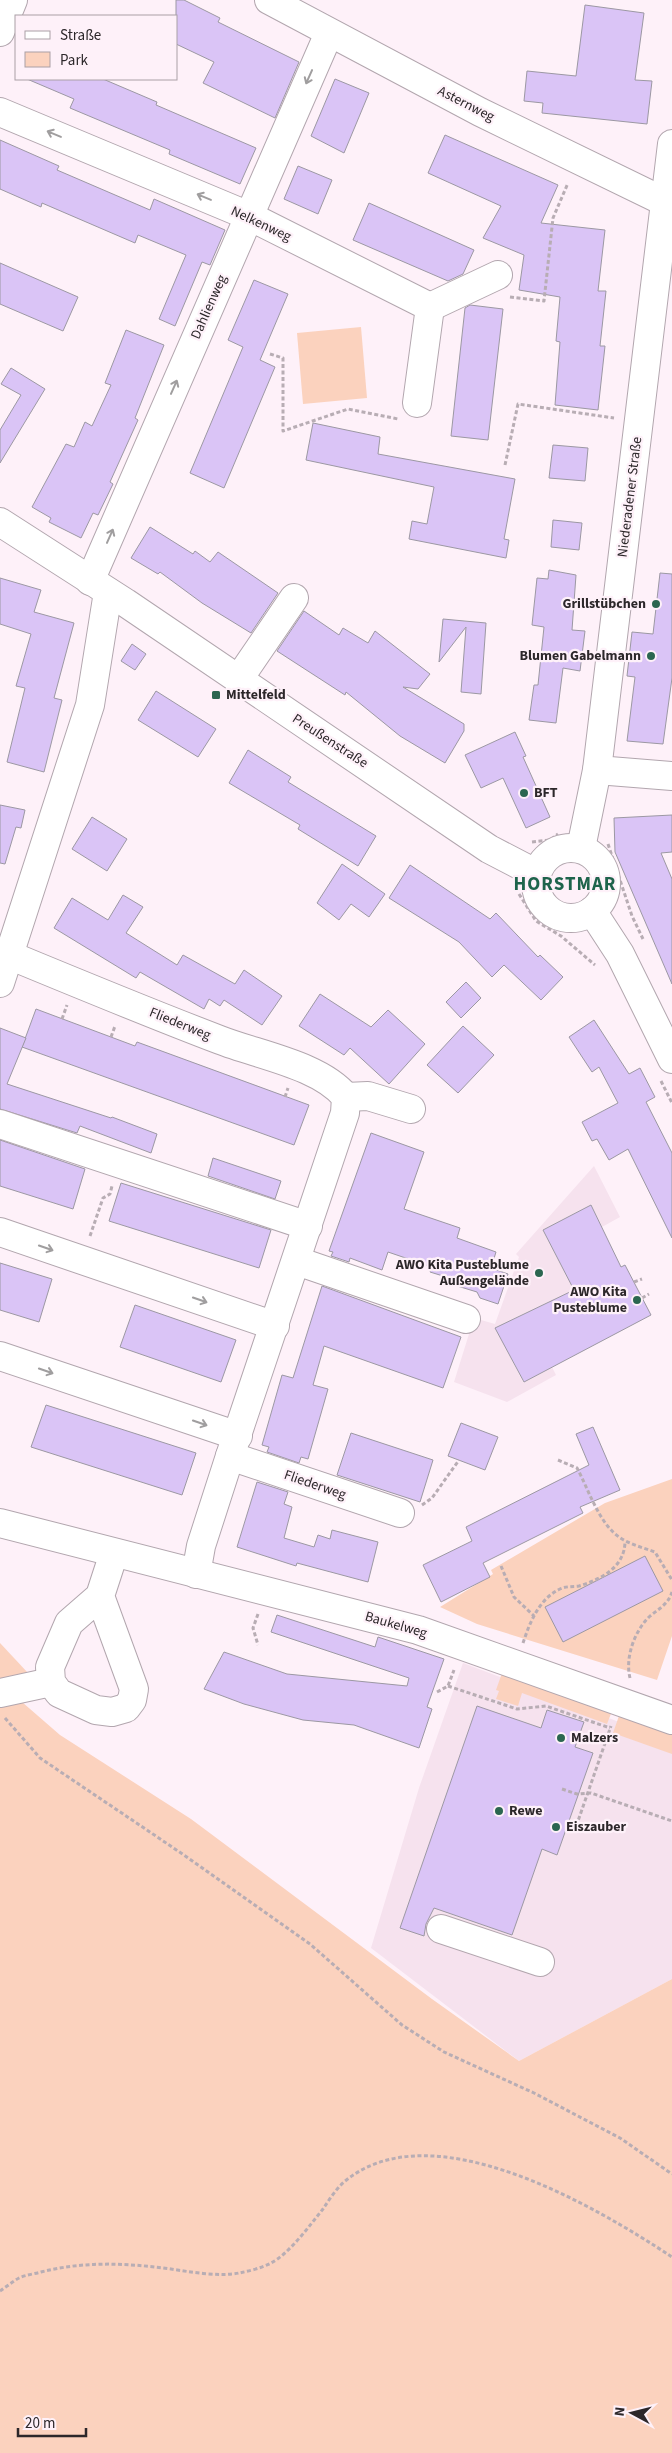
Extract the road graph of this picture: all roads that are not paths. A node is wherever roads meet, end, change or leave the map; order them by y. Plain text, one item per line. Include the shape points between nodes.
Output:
1 (13, 0) edge
2 (269, 0) edge
3 (0, 32) edge
4 (328, 32) junction
5 (0, 112) edge
6 (672, 144) edge
7 (665, 202) junction
8 (249, 216) junction
9 (503, 286) road end
10 (430, 307) junction
11 (409, 411) road end
12 (0, 522) edge
13 (99, 586) junction
14 (294, 598) dead end
15 (238, 680) junction
16 (597, 770) junction
17 (672, 776) edge
18 (581, 848) junction
19 (537, 874) junction
20 (592, 911) junction
21 (9, 955) junction
22 (0, 983) edge
23 (665, 1068) edge
24 (346, 1097) junction
25 (411, 1110) dead end
26 (0, 1124) edge
27 (308, 1226) junction
28 (0, 1232) edge
29 (297, 1261) junction
30 (466, 1319) dead end
31 (275, 1326) junction
32 (0, 1356) edge
33 (234, 1446) junction
34 (400, 1514) road end
35 (0, 1523) edge
36 (114, 1553) junction
37 (196, 1574) junction
38 (100, 1596) junction
39 (51, 1682) junction
40 (0, 1693) edge
41 (672, 1720) edge
42 (441, 1930) dead end
43 (540, 1962) dead end

1 - 3 street
2 - 4 street, Asternweg
4 - 7 street, Asternweg via 480,112
4 -> 8 street, Dahlienweg
8 -> 5 street, Nelkenweg
6 - 7 street, Niederadener Straße
7 - 16 street, Niederadener Straße
8 - 10 street, Nelkenweg
13 -> 8 street, Dahlienweg
9 - 10 street
10 - 11 street
12 - 13 street, Preußenstraße
13 - 15 street, Preußenstraße
13 - 21 street via 90,705
14 - 15 street
15 - 19 street, Preußenstraße via 489,848
16 - 17 street
16 - 18 street, Niederadener Straße
18 - 19 street via 562,848 554,852 546,858
18 - 20 street via 602,864 606,876 601,902
19 - 20 street via 539,898 546,908 569,918 581,917
20 - 23 street via 620,954
21 - 22 street
21 - 24 street, Fliederweg via 221,1041 304,1069 337,1086
24 - 25 street via 368,1096
24 - 27 street via 345,1113
26 - 27 street
27 - 29 street
28 -> 31 street
29 - 30 street
29 - 31 street
31 - 33 street
32 -> 33 street, Fliederweg
33 - 34 street, Fliederweg
33 - 37 street via 201,1546
35 - 36 street, Baukelweg
36 - 37 street, Baukelweg
36 - 38 street
37 - 41 street, Baukelweg via 418,1630
38 - 39 street via 69,1623 50,1667
38 - 39 street via 134,1689 132,1700 126,1708 112,1712 96,1710 59,1693
39 - 40 street
42 - 43 street

